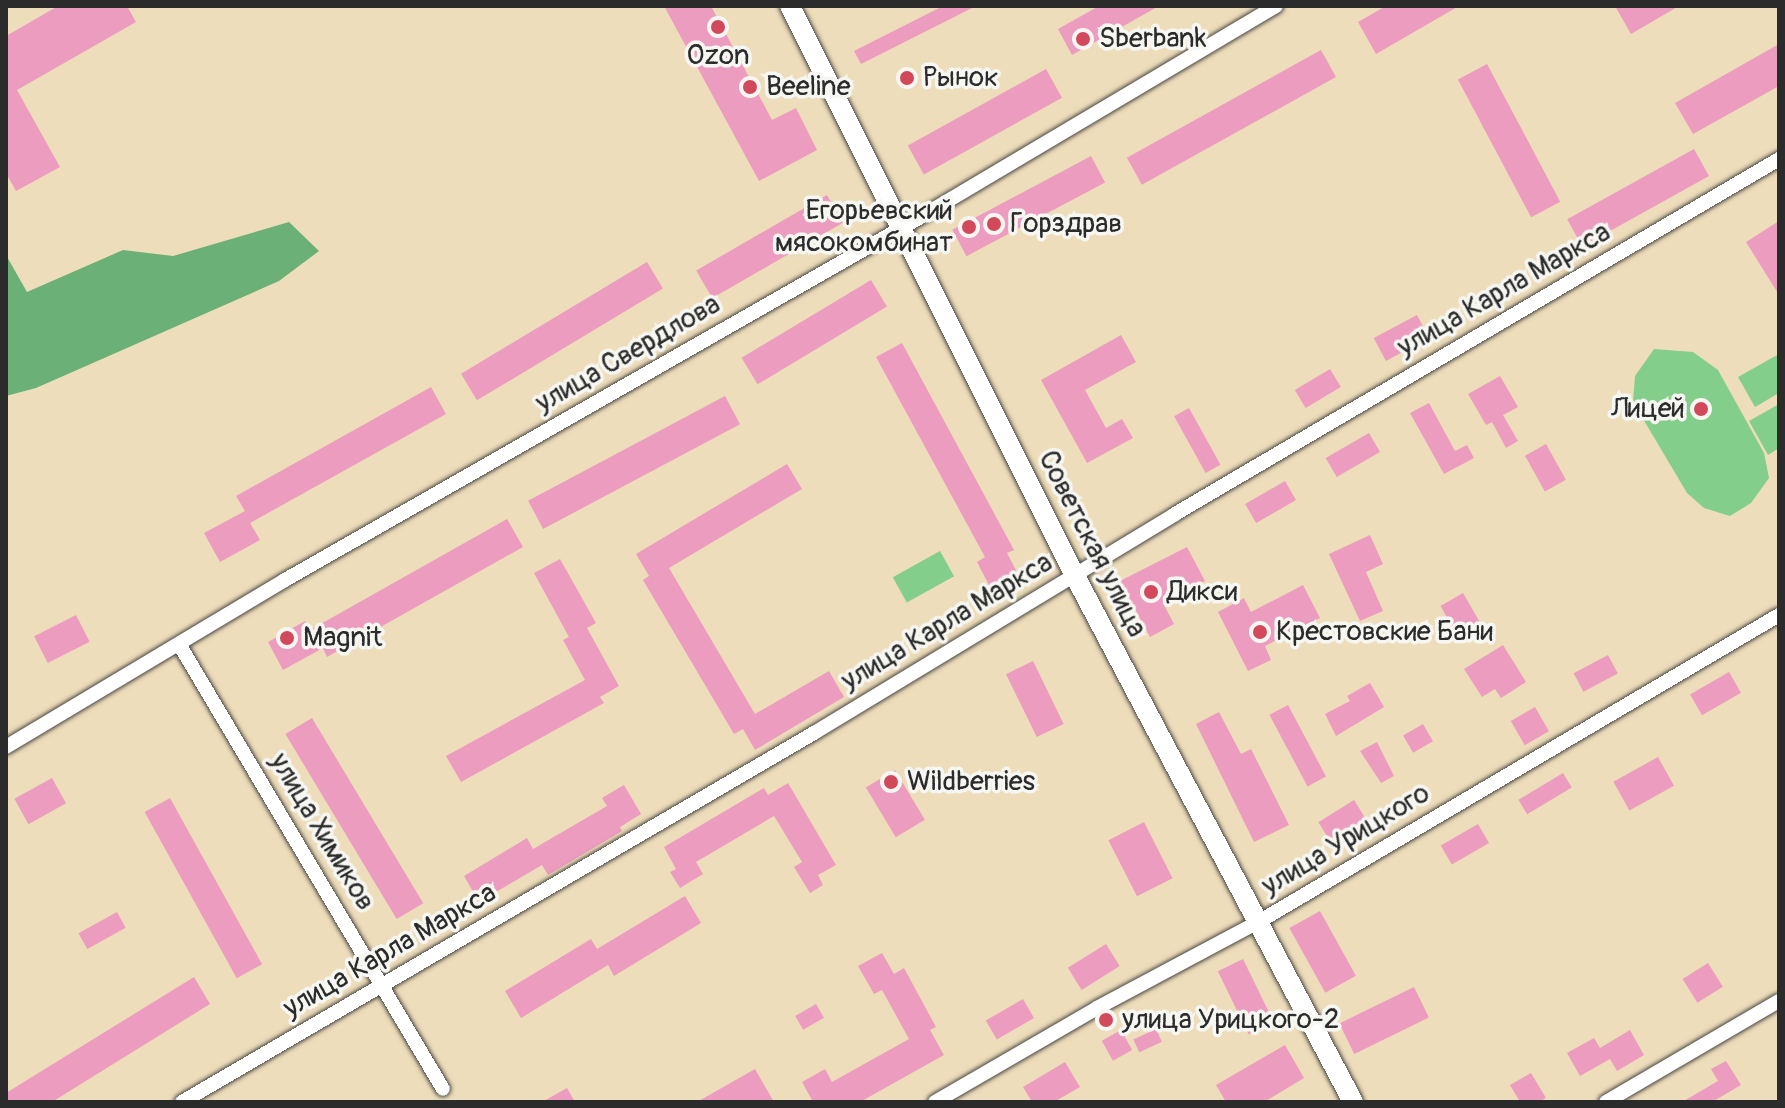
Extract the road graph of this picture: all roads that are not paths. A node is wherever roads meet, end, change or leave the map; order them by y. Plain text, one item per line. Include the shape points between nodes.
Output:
1 (790, 6) edge
2 (1276, 6) edge
3 (1779, 159) edge
4 (903, 227) junction
5 (1075, 576) junction
6 (1779, 615) edge
7 (179, 644) junction
8 (6, 747) edge
9 (1260, 921) junction
10 (382, 986) junction
11 (1779, 1001) edge
12 (443, 1089) dead end
13 (182, 1102) edge
14 (935, 1102) edge
15 (1353, 1102) edge
16 (1606, 1102) edge

1 - 4 street, Советская улица
2 - 4 street, улица Свердлова
3 - 5 street, улица Карла Маркса
4 - 5 street, Советская улица
4 - 7 street, улица Свердлова
5 - 9 street, Советская улица
5 - 10 street, улица Карла Маркса
6 - 9 street, улица Урицкого
7 - 8 street, улица Свердлова
7 - 10 street, улица Химиков
9 - 14 street, улица Урицкого
9 - 15 street, Советская улица
10 - 12 street, улица Химиков
10 - 13 street, улица Карла Маркса
11 - 16 street

